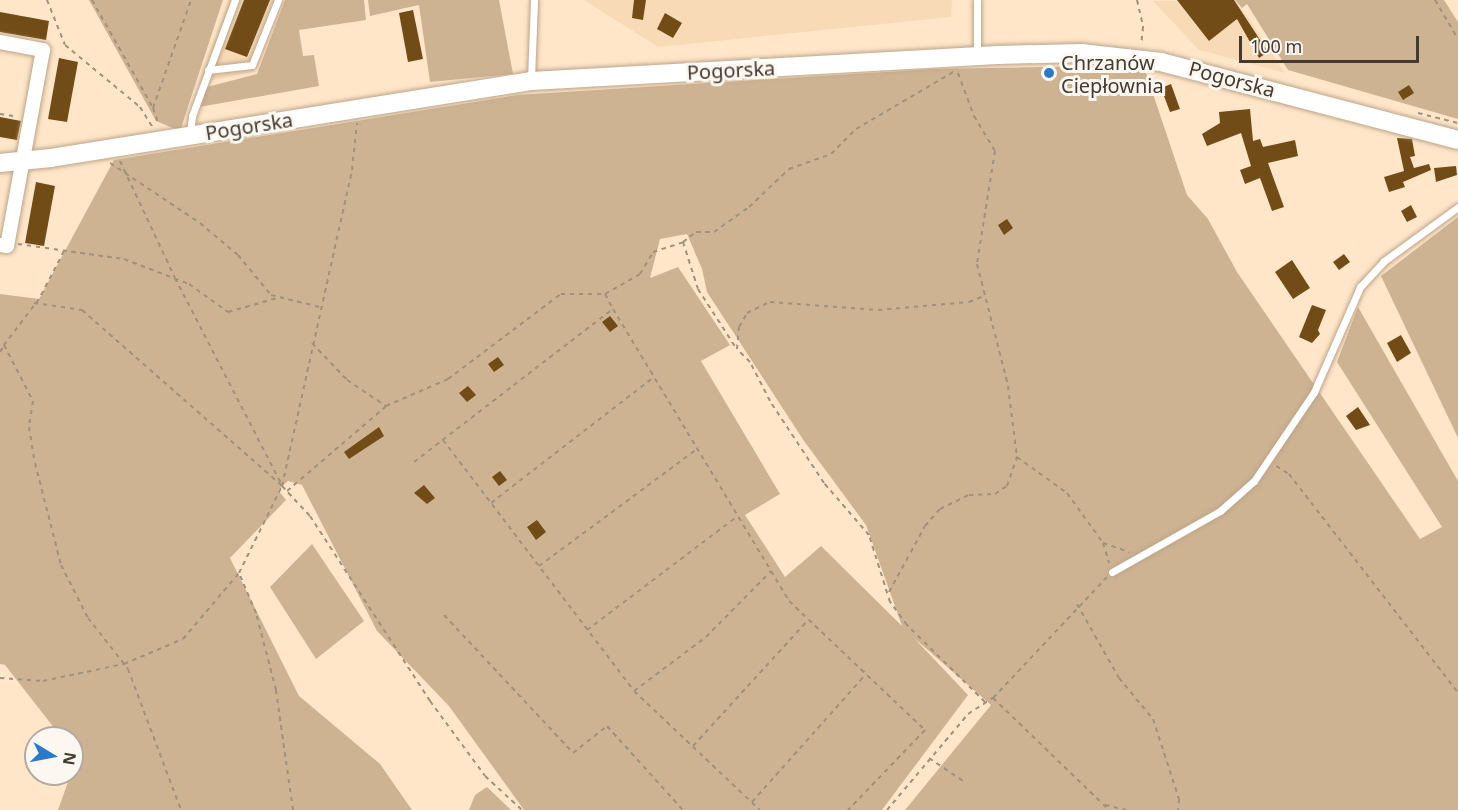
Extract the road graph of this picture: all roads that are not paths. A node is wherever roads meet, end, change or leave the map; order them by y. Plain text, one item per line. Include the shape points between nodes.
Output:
1 (235, 0) edge
2 (278, 0) edge
3 (534, 0) edge
4 (977, 0) edge
5 (0, 42) edge
6 (977, 56) junction
7 (208, 70) junction
8 (531, 81) junction
9 (190, 136) junction
10 (1458, 140) edge
11 (22, 162) junction
12 (0, 163) edge
13 (1458, 207) edge
14 (6, 244) edge
15 (1112, 572) road end

1 - 7 lane
2 - 7 lane via 252,65
3 - 8 lane
4 - 6 lane
5 - 11 street via 43,50
6 - 8 street, Pogorska via 957,64
6 - 10 street, Pogorska via 1081,54 1139,59 1190,68
7 - 9 lane via 192,116
8 - 9 street, Pogorska
9 - 11 street, Pogorska
11 - 12 street, Pogorska
11 - 14 street
13 - 15 lane via 1384,261 1360,287 1309,401 1242,494 1220,511

